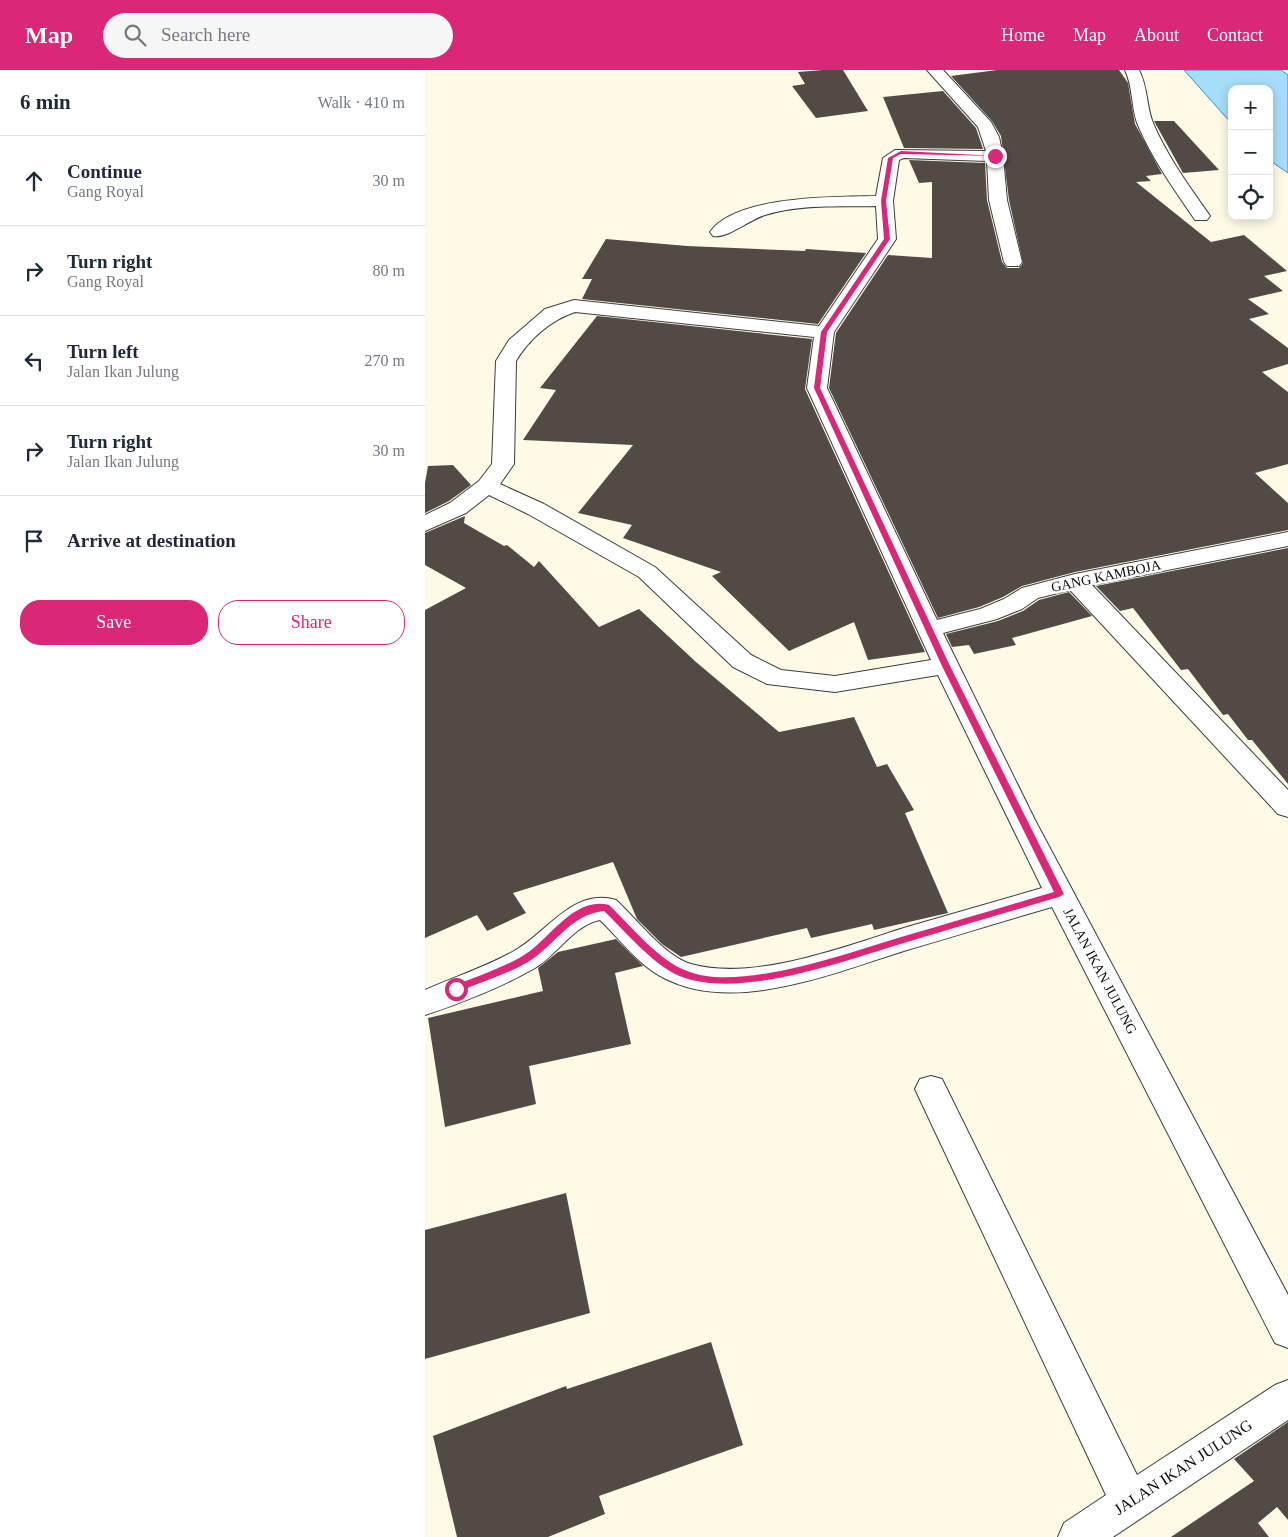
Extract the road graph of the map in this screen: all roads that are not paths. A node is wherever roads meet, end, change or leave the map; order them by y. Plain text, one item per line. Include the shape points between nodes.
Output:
1 (935, 70) edge
2 (1132, 70) edge
3 (995, 156) junction
4 (884, 201) junction
5 (1201, 216) dead end
6 (719, 232) dead end
7 (1013, 262) dead end
8 (824, 332) junction
9 (487, 486) junction
10 (425, 524) edge
11 (1288, 539) edge
12 (1075, 582) junction
13 (930, 629) junction
14 (946, 666) junction
15 (1288, 807) edge
16 (1059, 894) junction
17 (425, 1003) edge
18 (931, 1089) dead end
19 (1288, 1331) edge
20 (1288, 1398) edge
21 (1130, 1502) junction
22 (1079, 1536) edge

1 - 3 street via 985,126
2 - 5 street via 1138,81 1144,120 1160,153
3 - 4 street, JALAN IKAN JULUNG via 893,155
3 - 7 street via 999,200
4 - 6 street via 812,203 771,209 743,217
4 - 8 street, JALAN IKAN JULUNG via 887,239
8 - 9 street via 574,306 552,313 516,344 505,361 503,464
8 - 13 street, JALAN IKAN JULUNG via 817,388
9 - 10 street via 458,508
9 - 14 street via 536,509 647,572 742,660 776,678 835,684
11 - 12 street, GANG KAMBOJA
12 - 13 street, GANG KAMBOJA via 1030,593 988,614
12 - 15 street
13 - 14 street, JALAN IKAN JULUNG
14 - 16 street, JALAN IKAN JULUNG
16 - 17 street via 864,952 775,975 737,980 687,975 670,967 606,908 590,909 573,918 526,959
16 - 19 street, JALAN IKAN JULUNG
18 - 21 street
20 - 21 street, JALAN IKAN JULUNG
21 - 22 street, JALAN IKAN JULUNG

